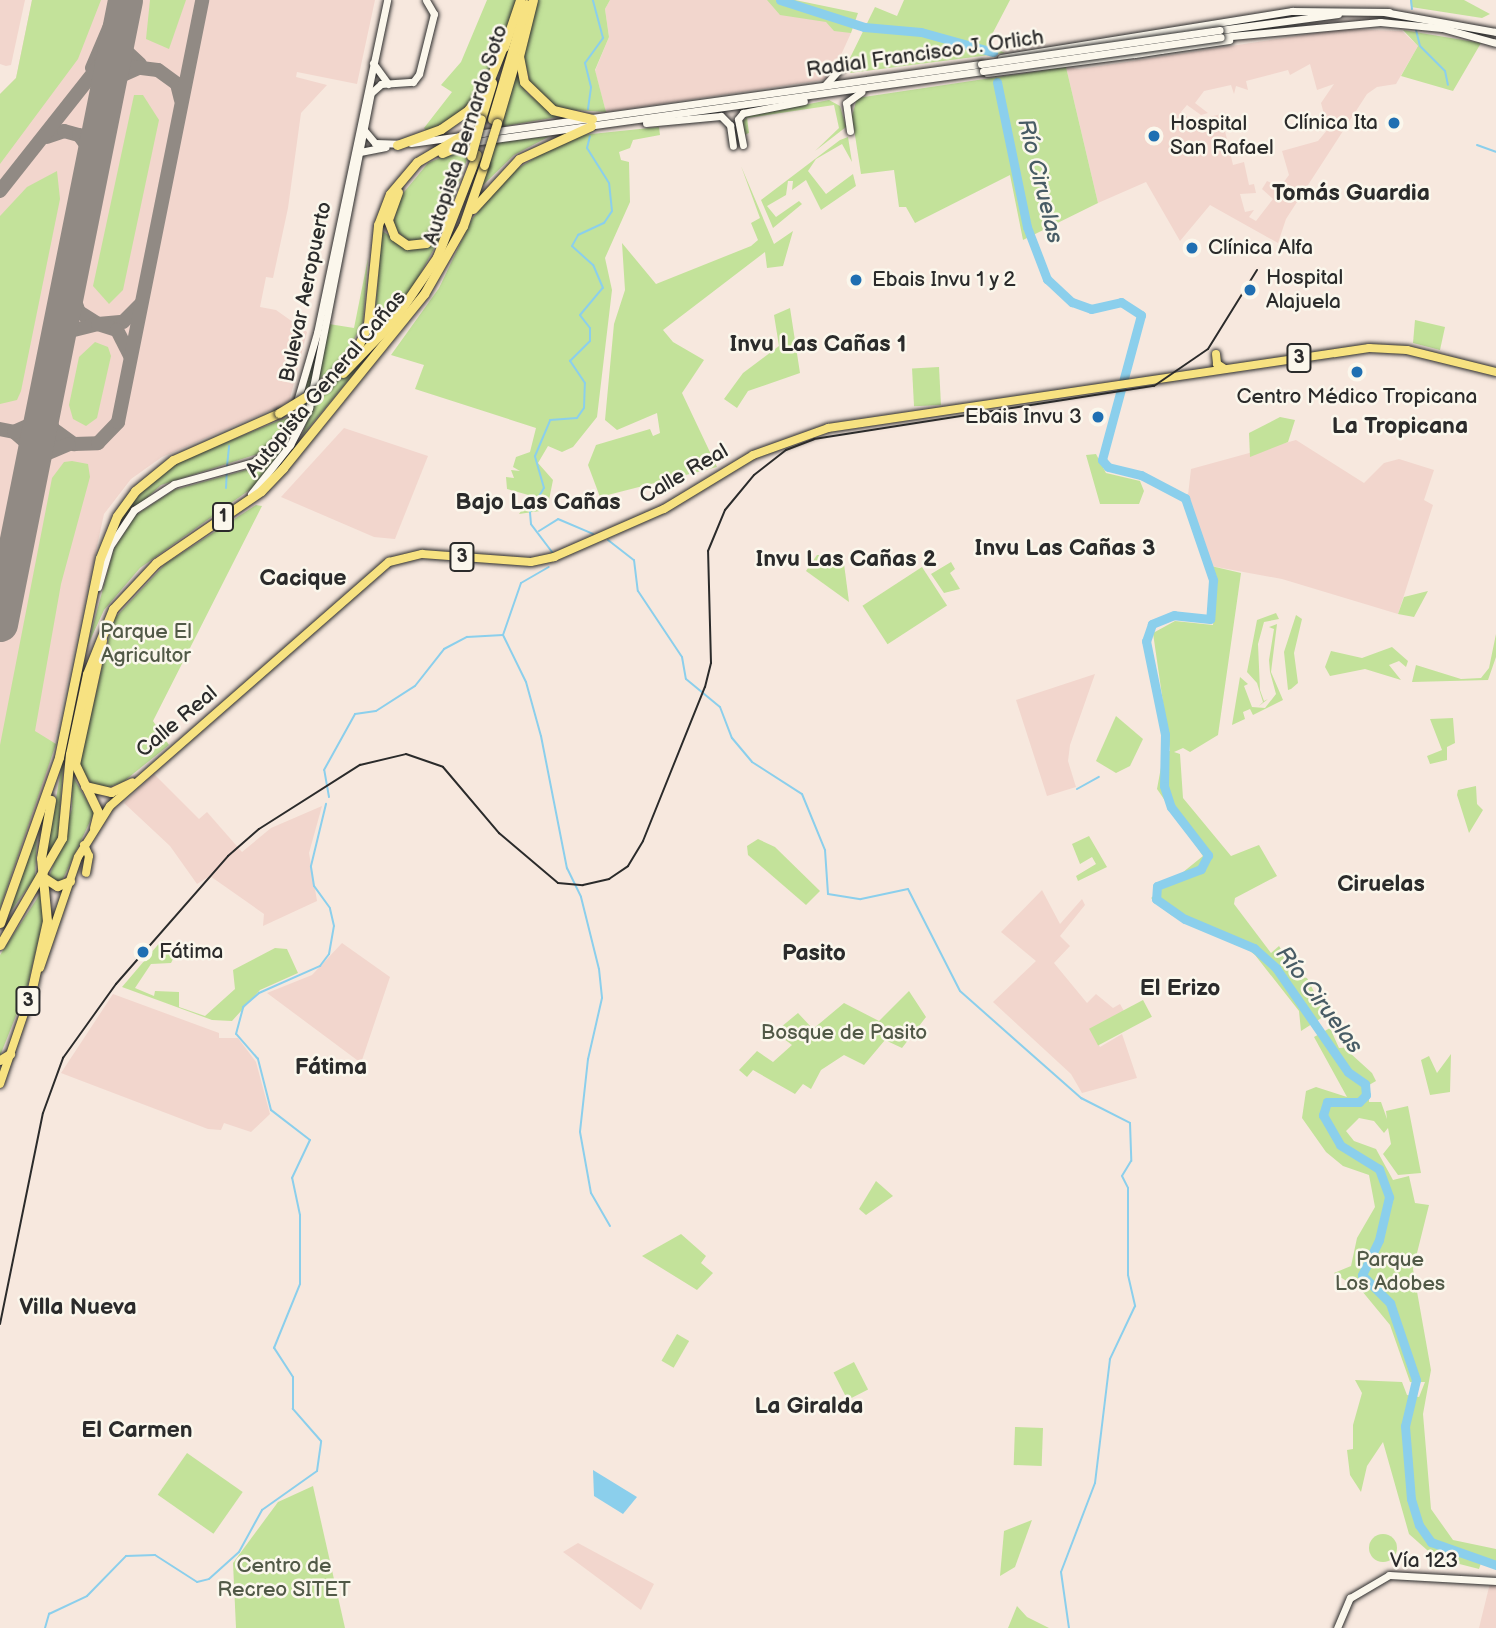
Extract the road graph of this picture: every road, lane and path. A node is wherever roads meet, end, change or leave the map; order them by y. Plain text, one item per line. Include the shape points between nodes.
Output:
1 (387, 0) edge
2 (426, 0) edge
3 (521, 0) edge
4 (530, 0) edge
5 (1389, 12) junction
6 (1315, 25) junction
7 (1496, 32) edge
8 (1151, 33) junction
9 (1221, 33) junction
10 (1139, 34) junction
11 (1496, 43) edge
12 (504, 44) junction
13 (1161, 50) junction
14 (1134, 54) junction
15 (373, 59) junction
16 (979, 68) junction
17 (853, 82) junction
18 (388, 84) junction
19 (821, 86) junction
20 (878, 87) junction
21 (834, 93) junction
22 (490, 120) junction
23 (592, 122) junction
24 (603, 124) junction
25 (364, 130) junction
26 (849, 131) dead end
27 (463, 139) junction
28 (397, 145) junction
29 (743, 145) dead end
30 (733, 146) dead end
31 (360, 152) junction
32 (477, 155) junction
33 (454, 209) junction
34 (453, 226) joint
35 (463, 226) junction
36 (445, 235) joint
37 (441, 258) junction
38 (1216, 354) dead end
39 (1225, 369) junction
40 (1496, 372) edge
41 (325, 385) junction
42 (244, 503) junction
43 (107, 620) junction
44 (81, 652) junction
45 (59, 757) junction
46 (132, 782) junction
47 (84, 786) junction
48 (94, 828) junction
49 (84, 845) junction
50 (86, 873) dead end
51 (43, 877) junction
52 (69, 881) junction
53 (0, 923) edge
54 (0, 945) edge
55 (31, 993) junction
56 (10, 1054) junction
57 (0, 1060) edge
58 (0, 1084) edge
59 (1496, 1581) edge
60 (1337, 1628) edge

1 - 15 main road, Bulevar Aeropuerto
2 - 18 main road via 434,14 419,74 413,82
3 - 12 highway, 1
3 - 22 highway, Autopista Bernardo Soto / 1
4 - 22 highway, Autopista Bernardo Soto / 1
4 - 23 highway via 519,55 524,82 553,110
5 - 7 main road, Radial Francisco J. Orlich
5 - 8 main road via 1298,11
5 - 9 main road, Radial Francisco J. Orlich
6 - 9 main road, Radial Francisco J. Orlich
6 - 11 main road, Radial Francisco J. Orlich via 1406,23
6 - 13 main road
8 - 10 main road
8 - 13 main road
9 - 16 main road, Radial Francisco J. Orlich, bridge
10 - 14 main road
10 - 16 main road
12 - 22 highway, Autopista Bernardo Soto / 1
12 - 28 highway via 488,84 468,110 441,129
13 - 14 main road
14 - 16 main road
15 - 18 main road
15 - 44 main road, Bulevar Aeropuerto via 320,321 288,432 276,448 254,462 174,484 134,510 110,546
16 - 17 main road, Radial Francisco J. Orlich
16 - 20 main road, Radial Francisco J. Orlich
17 - 19 main road, Radial Francisco J. Orlich
17 - 19 main road via 844,74 844,64
18 - 25 main road, Bulevar Aeropuerto via 378,85 371,93
19 - 23 main road, Radial Francisco J. Orlich
20 - 21 main road, Radial Francisco J. Orlich
20 - 26 main road via 848,99
21 - 24 main road, Radial Francisco J. Orlich
21 - 29 main road via 746,111 738,119
22 - 32 highway, Autopista Bernardo Soto / 1
22 - 35 highway, Autopista Bernardo Soto / 1, bridge via 484,165
23 - 24 main road, Radial Francisco J. Orlich
23 - 27 main road, Radial Francisco J. Orlich
23 - 35 highway via 519,159 488,188
24 - 30 main road via 721,116 730,125
25 - 28 main road, Radial Francisco J. Orlich via 375,143
25 - 31 main road, Bulevar Aeropuerto
27 - 28 main road, Radial Francisco J. Orlich
27 - 33 highway via 406,181 390,210 390,228 403,244 421,245 440,230
27 - 41 highway via 417,162 390,194 378,226 366,332
28 - 31 main road
31 - 42 main road, Bulevar Aeropuerto via 313,395 290,445
32 - 33 highway, Autopista Bernardo Soto / 1
32 - 34 highway, Autopista Bernardo Soto / 1
32 - 37 highway, Autopista Bernardo Soto / 1
33 - 36 highway, Autopista Bernardo Soto / 1
34 - 37 highway, Autopista General Cañas / 1
35 - 37 highway, Autopista Bernardo Soto / 1
36 - 37 highway, Autopista General Cañas / 1
37 - 41 highway, Autopista General Cañas / 1 via 365,354
37 - 42 highway, Autopista General Cañas / 1 via 381,349 274,478
38 - 39 main road via 1217,364
39 - 40 main road, Calle Real / 3 via 1377,347
39 - 46 main road, Calle Real / 3 via 803,434 730,466 664,509 540,561 422,554 389,562 316,630
41 - 44 highway, Autopista General Cañas / 1, bridge via 279,413 186,452 135,491 105,542
42 - 43 highway, Autopista General Cañas / 1 via 144,573
43 - 47 highway via 75,758
43 - 51 highway, Autopista General Cañas / 1 via 92,654 77,717 62,838
44 - 45 highway, Autopista General Cañas / 1
45 - 51 highway via 41,858
45 - 53 highway, Autopista General Cañas / 1
46 - 47 highway via 105,793
46 - 48 main road, Calle Real / 3
47 - 48 highway via 98,812
48 - 49 main road, Calle Real / 3
49 - 50 main road via 89,856
49 - 52 main road, Calle Real / 3
51 - 52 highway via 57,886
51 - 54 highway, Autopista General Cañas / 1
51 - 55 highway via 47,921
52 - 55 main road, Calle Real / 3
55 - 56 main road, Calle Real / 3
56 - 57 highway
56 - 58 main road, Calle Real / 3
59 - 60 main road, Vía 123 via 1389,1575 1350,1598

